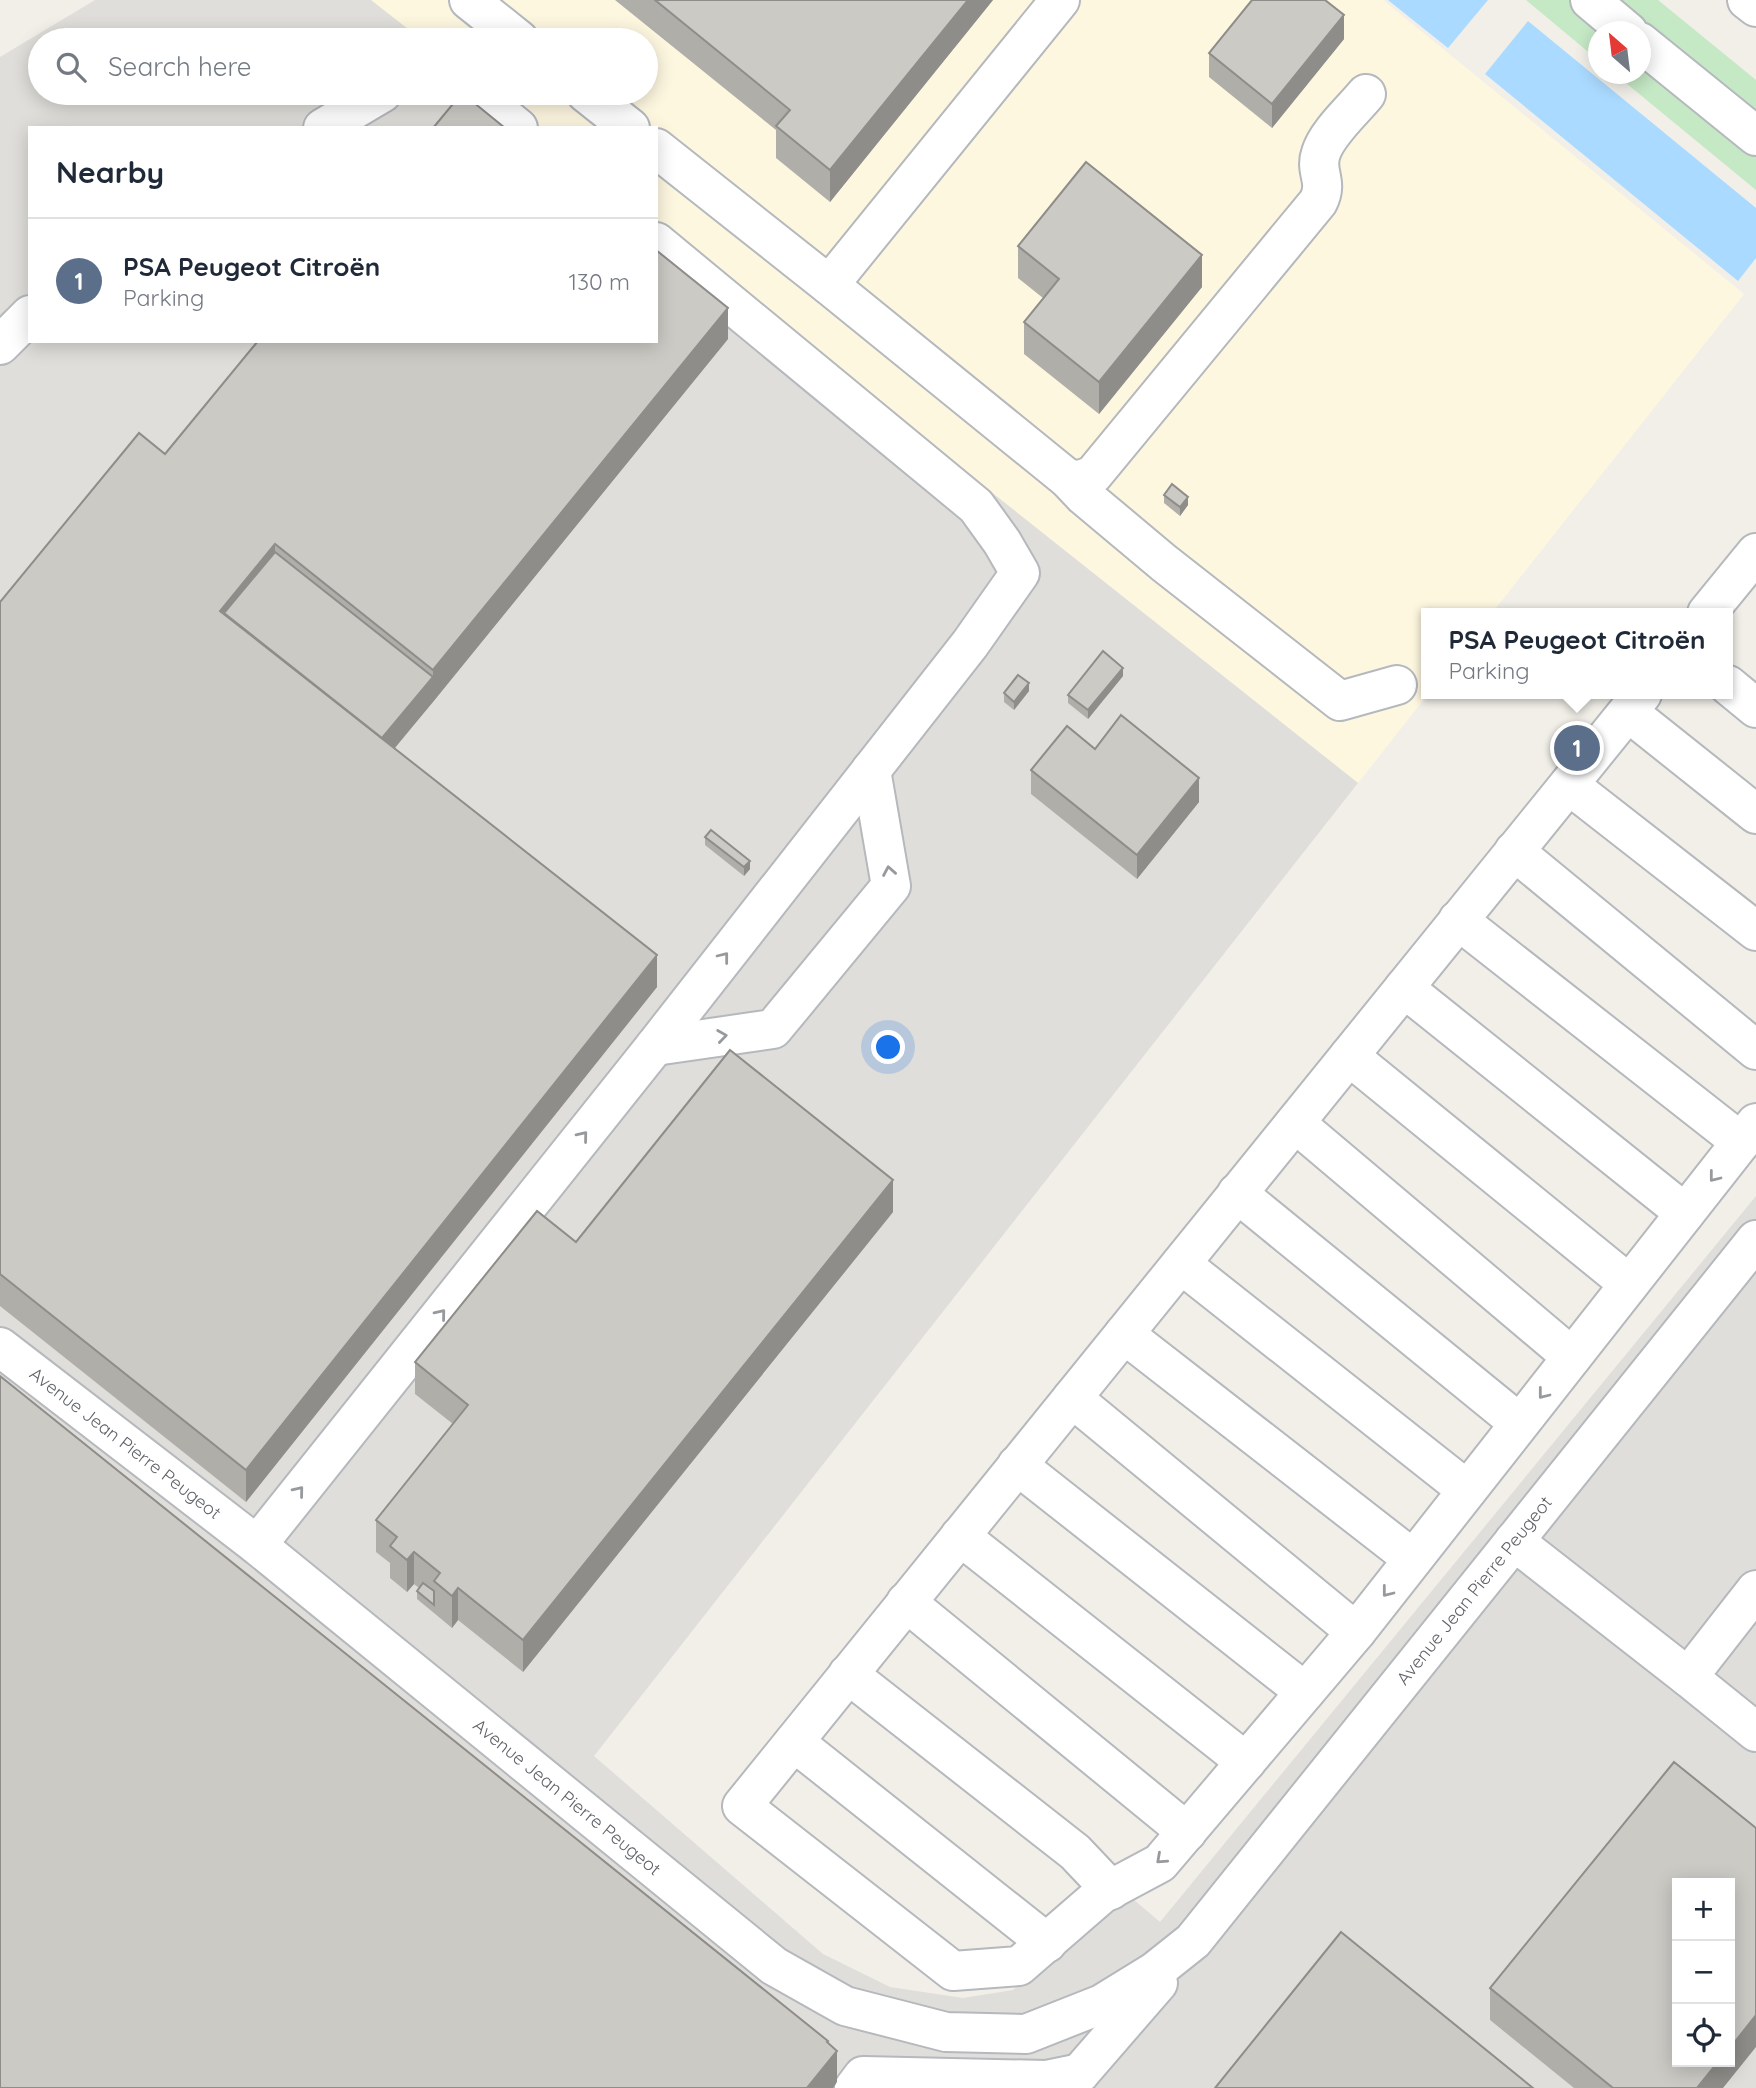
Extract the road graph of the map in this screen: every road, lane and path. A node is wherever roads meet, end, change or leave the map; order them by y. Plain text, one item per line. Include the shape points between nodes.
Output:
1 (1060, 0) edge
2 (1591, 0) edge
3 (1746, 0) edge
4 (484, 4) edge
5 (1756, 8) edge
6 (1615, 21) edge
7 (507, 28) edge
8 (1651, 51) edge
9 (1366, 94) dead end
10 (362, 105) edge
11 (490, 105) edge
12 (601, 105) edge
13 (326, 126) edge
14 (516, 126) edge
15 (627, 126) edge
16 (1756, 136) edge
17 (658, 150) edge
18 (658, 244) edge
19 (829, 285) junction
20 (28, 317) edge
21 (0, 345) edge
22 (1068, 479) junction
23 (1750, 574) edge
24 (1713, 608) edge
25 (1396, 685) dead end
26 (1733, 690) edge
27 (1635, 703) edge
28 (1756, 708) edge
29 (871, 770) junction
30 (1569, 785) junction
31 (1756, 814) edge
32 (1514, 851) junction
33 (1458, 920) junction
34 (1756, 931) edge
35 (1404, 988) junction
36 (655, 1045) junction
37 (1756, 1050) edge
38 (1349, 1056) junction
39 (1295, 1123) junction
40 (1749, 1133) edge
41 (1237, 1193) junction
42 (1685, 1213) junction
43 (1756, 1240) edge
44 (1181, 1264) junction
45 (1629, 1284) junction
46 (1124, 1334) junction
47 (0, 1347) edge
48 (1573, 1357) junction
49 (1072, 1398) junction
50 (1520, 1423) junction
51 (1017, 1465) junction
52 (1467, 1490) junction
53 (960, 1536) junction
54 (1514, 1541) junction
55 (257, 1545) junction
56 (1413, 1559) junction
57 (1756, 1590) edge
58 (906, 1602) junction
59 (1356, 1632) junction
60 (848, 1674) junction
61 (1688, 1677) junction
62 (1305, 1692) junction
63 (1756, 1732) edge
64 (794, 1742) junction
65 (1246, 1762) junction
66 (1187, 1832) junction
67 (1111, 1890) junction
68 (1193, 1941) junction
69 (1047, 1943) junction
70 (1072, 2081) edge
71 (854, 2088) edge

1 - 19 street
2 - 6 street
3 - 5 street
4 - 7 street
8 - 16 street
9 - 22 street via 1320,153 1323,192 1318,202 1093,475
10 - 13 street
11 - 14 street
12 - 15 street
17 - 19 street
18 - 29 street via 976,506 1020,573
19 - 22 street
20 - 21 street
22 - 25 street via 1164,563 1340,701
23 - 24 street
26 - 28 street
27 - 30 street
27 - 31 street
36 -> 29 street
36 -> 29 street via 773,1029 891,886
30 - 32 street
30 - 34 street
32 - 33 street
32 - 37 street
33 - 35 street
33 - 40 street
35 - 38 street
35 - 42 street
55 -> 36 street
38 - 39 street
38 - 45 street
39 - 41 street
39 - 48 street
40 -> 42 street
41 - 44 street
41 - 50 street
42 - 45 street
43 - 54 street, Avenue Jean Pierre Peugeot
44 - 46 street
44 - 52 street
45 - 48 street
46 - 49 street
46 - 56 street
47 - 55 street, Avenue Jean Pierre Peugeot
48 -> 50 street
49 - 51 street
49 - 59 street
50 - 52 street
51 - 53 street
51 - 62 street
52 - 56 street
53 - 58 street
53 - 65 street
54 - 61 street
54 - 68 street, Avenue Jean Pierre Peugeot
55 - 68 street, Avenue Jean Pierre Peugeot via 775,1966 845,2006 946,2032 1026,2034 1101,2004 1154,1972
56 -> 59 street
57 - 61 street
58 - 60 street
58 - 66 street
59 - 62 street
60 - 64 street
60 - 67 street via 1076,1852
61 - 63 street
62 - 65 street
64 - 69 street
64 - 69 street via 741,1806 953,1971 1019,1966
65 - 66 street
66 -> 67 street via 1160,1863
67 - 69 street
68 - 70 street, Avenue Jean Pierre Peugeot
70 - 71 street via 863,2077

